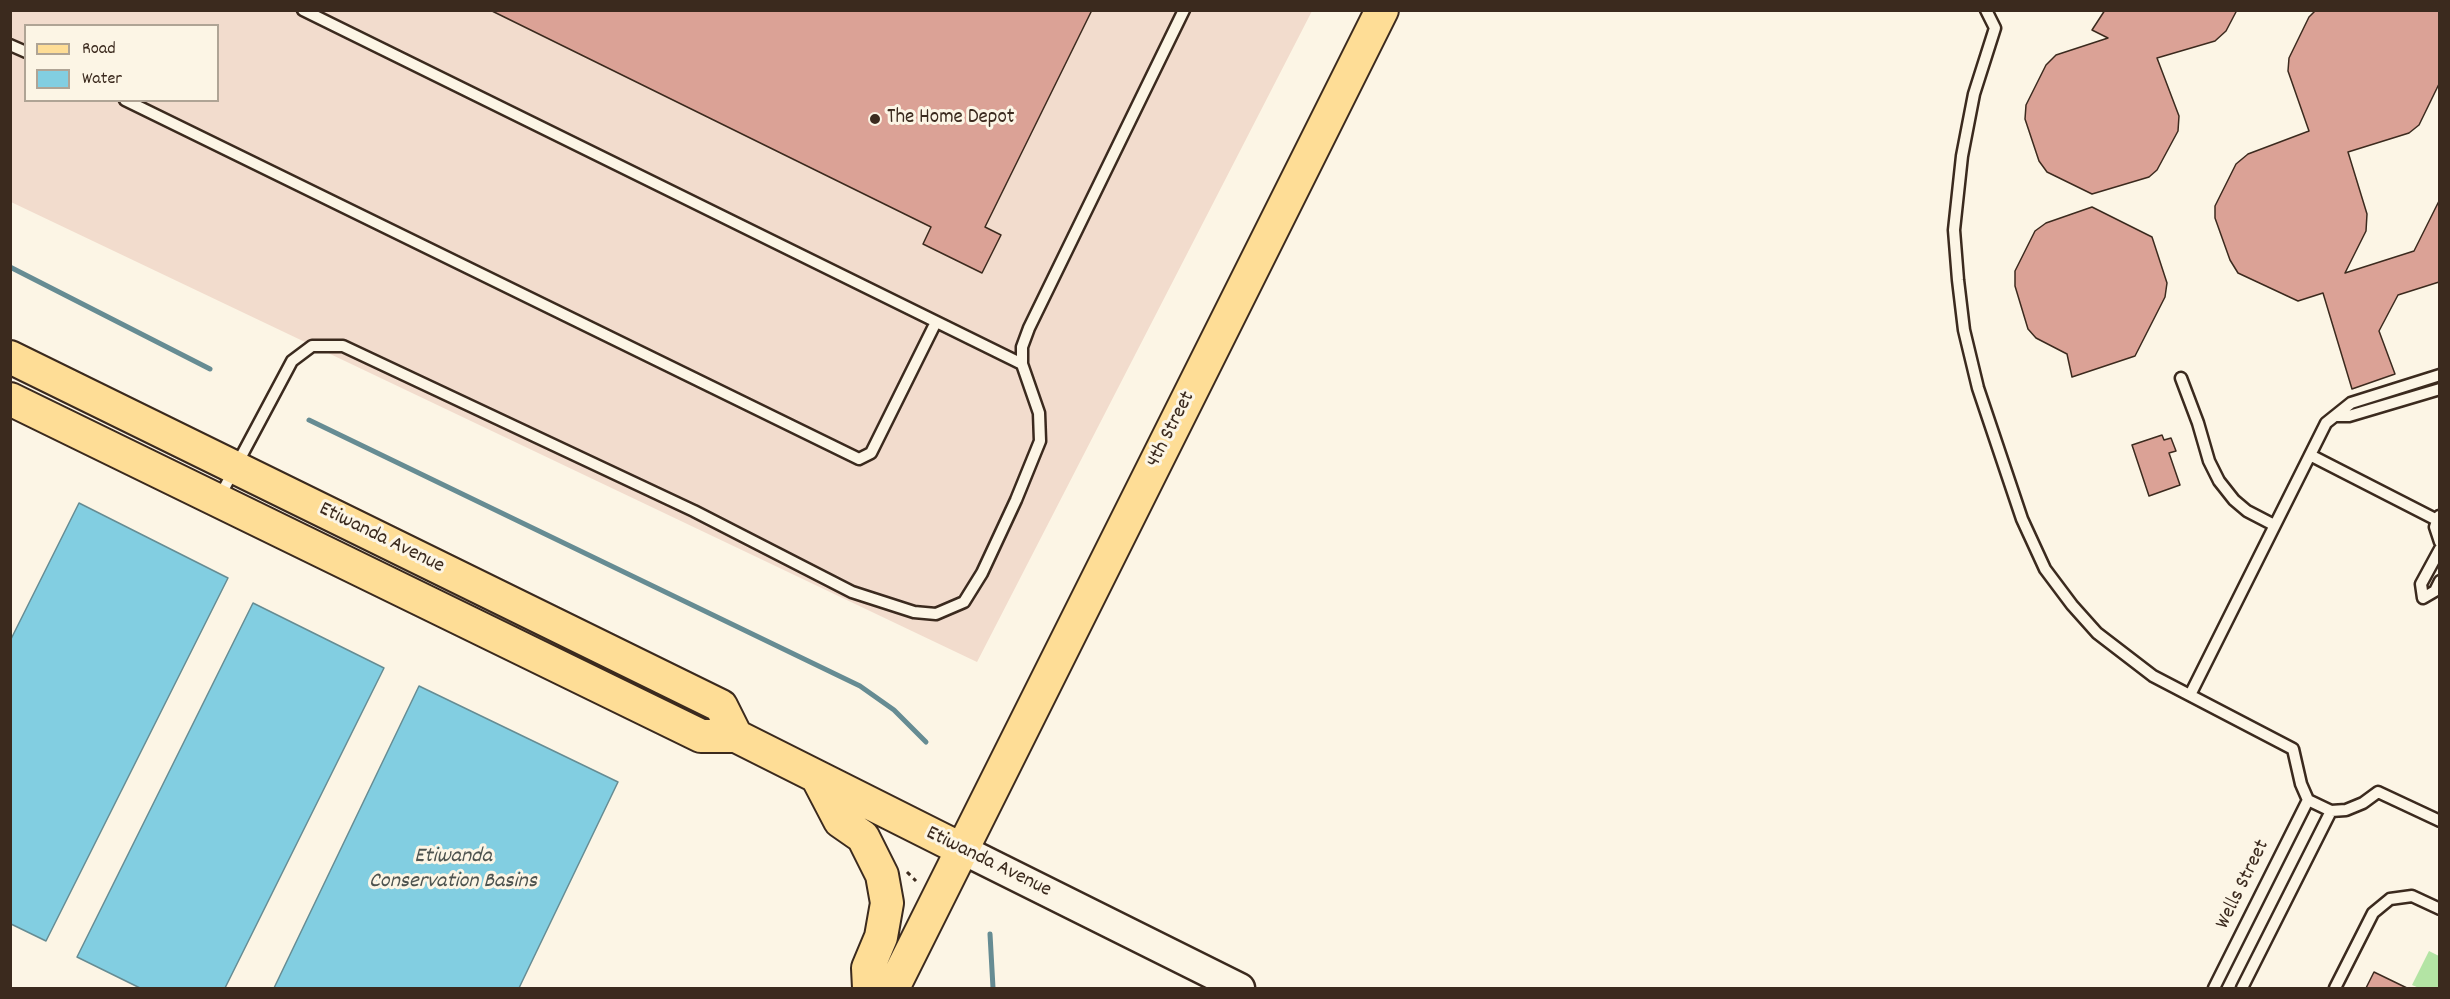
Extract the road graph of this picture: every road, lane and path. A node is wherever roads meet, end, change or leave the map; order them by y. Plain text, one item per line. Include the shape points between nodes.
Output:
1 (303, 10) edge
2 (1184, 10) edge
3 (1382, 10) edge
4 (1986, 10) edge
5 (10, 45) edge
6 (24, 51) edge
7 (129, 102) edge
8 (936, 322) junction
9 (10, 357) edge
10 (1022, 364) junction
11 (2439, 375) edge
12 (2181, 378) dead end
13 (2439, 389) edge
14 (10, 399) edge
15 (2337, 416) junction
16 (2310, 455) junction
17 (236, 469) junction
18 (218, 501) junction
19 (2438, 518) edge
20 (2274, 525) junction
21 (2439, 542) edge
22 (2439, 549) edge
23 (2439, 581) edge
24 (2190, 694) junction
25 (736, 736) junction
26 (817, 777) junction
27 (2308, 800) junction
28 (2331, 811) junction
29 (2439, 821) edge
30 (961, 849) junction
31 (2439, 909) edge
32 (869, 988) edge
33 (893, 988) edge
34 (1240, 988) edge
35 (2214, 988) edge
36 (2242, 988) edge
37 (2335, 988) edge

1 - 8 lane
2 - 10 lane via 1029,328 1022,347
3 - 30 main road, 4th Street
4 - 24 lane via 1995,28 1974,94 1954,230 1964,330 1978,388 2022,519 2045,569 2097,633 2153,676
5 - 6 lane
7 - 8 lane via 860,459 871,453
8 - 10 lane
9 - 17 main road, Etiwanda Avenue
10 - 17 lane via 1039,413 1040,441 982,573 964,602 936,614 914,612 852,591 694,511 343,346 312,346 291,361
11 - 15 lane via 2351,403
12 - 20 lane via 2219,481 2247,511
13 - 15 lane via 2349,416
14 - 18 main road, Etiwanda Avenue
15 - 16 lane via 2326,423
16 - 19 lane
16 - 20 lane
17 - 18 lane
17 - 25 main road, Etiwanda Avenue via 721,706
18 - 25 main road, Etiwanda Avenue via 702,736
19 - 21 lane via 2435,534
20 - 24 lane
22 - 23 lane via 2421,584 2423,598 2435,591
24 - 27 lane via 2293,749
25 - 26 main road, Etiwanda Avenue
26 - 30 main road, Etiwanda Avenue
26 - 32 main road via 840,820 863,837 882,875 887,903 881,937 868,968
27 - 28 lane
27 - 35 lane, Wells Street
28 - 29 lane via 2346,810 2378,792
28 - 36 lane, Wells Street
30 - 33 main road, 4th Street
30 - 34 main road, Etiwanda Avenue
31 - 37 lane via 2412,896 2390,899 2373,913

